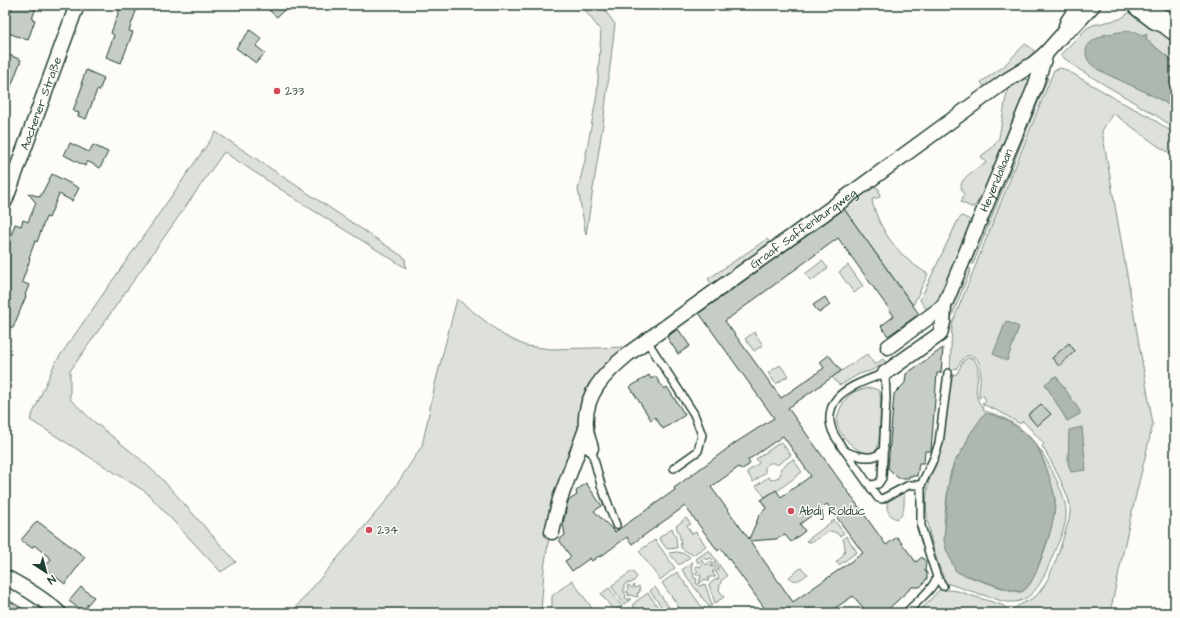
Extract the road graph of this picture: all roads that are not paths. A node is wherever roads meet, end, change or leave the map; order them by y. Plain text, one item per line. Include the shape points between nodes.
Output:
1 (76, 5) edge
2 (1079, 5) edge
3 (1093, 5) edge
4 (1139, 5) edge
5 (1153, 5) edge
6 (1171, 25) edge
7 (1062, 34) junction
8 (1046, 54) junction
9 (5, 201) edge
10 (944, 306) junction
11 (647, 341) junction
12 (888, 347) dead end
13 (885, 373) junction
14 (948, 373) dead end
15 (586, 429) junction
16 (591, 448) joint
17 (884, 449) junction
18 (844, 450) junction
19 (674, 468) dead end
20 (870, 485) junction
21 (921, 485) junction
22 (616, 525) dead end
23 (552, 532) dead end
24 (5, 577) edge
25 (937, 577) junction
26 (943, 586) dead end
27 (59, 613) edge
28 (906, 613) edge

1 - 9 street, Aachener Straße
2 - 7 street, Graaf Saffenburgweg
3 - 7 street, Graaf Saffenburgweg via 1074,26
4 - 6 main road via 1156,18
5 - 6 main road
7 - 8 street, Graaf Saffenburgweg
8 - 10 street, Heyendallaan via 1036,87
8 - 11 street, Graaf Saffenburgweg
10 - 12 street
10 - 13 street, Heyendallaan via 940,334
11 - 15 street, Graaf Saffenburgweg via 610,368 598,384 587,409
11 - 19 lane via 694,414 702,435 698,451
13 - 17 lane
13 - 18 lane, Heyendallaan via 852,387 832,406 831,430
14 - 21 lane via 939,443
15 - 16 street, Graaf Saffenburgweg
15 - 23 street via 560,499
16 - 22 lane
17 - 18 lane via 874,456
17 - 20 lane via 882,478 878,484
18 - 20 lane, Heyendallaan
20 - 21 lane, Heyendallaan via 875,495 882,499 909,486
21 - 25 lane via 921,526
24 - 27 street via 24,587
25 - 26 lane
25 - 28 lane

